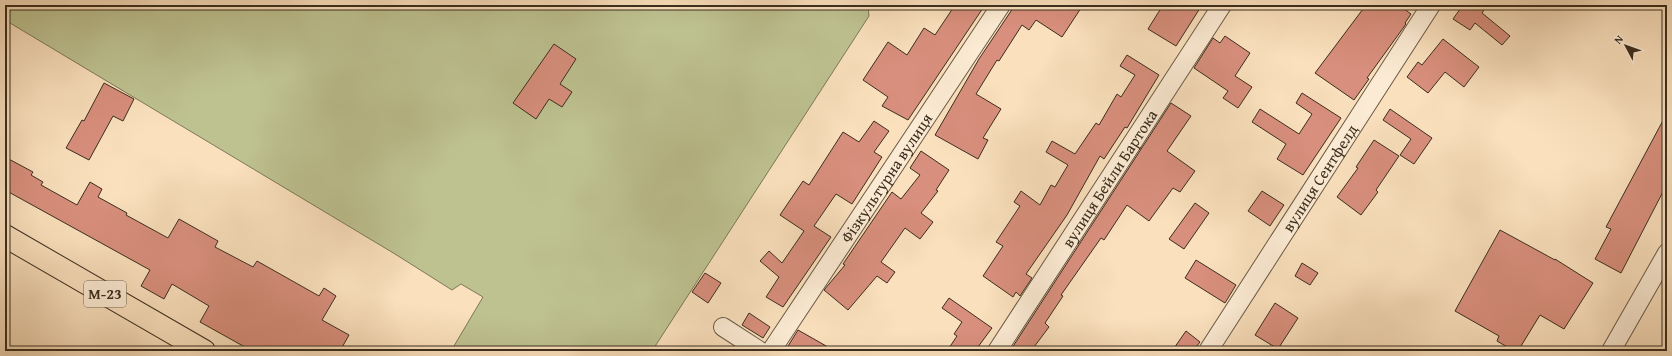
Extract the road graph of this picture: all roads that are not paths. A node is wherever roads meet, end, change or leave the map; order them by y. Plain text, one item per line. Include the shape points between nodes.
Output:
1 (1001, 5) edge
2 (1222, 5) edge
3 (1431, 5) edge
4 (5, 236) edge
5 (1667, 253) edge
6 (723, 327) dead end
7 (204, 351) edge
8 (760, 351) edge
9 (771, 351) edge
10 (997, 351) edge
11 (1208, 351) edge
12 (1611, 351) edge

1 - 9 street, Фізкультурна вулиця
2 - 10 street, вулиця Бейли Бартока
3 - 11 street, вулиця Сентфелд
4 - 7 highway, М-23
5 - 12 street
6 - 8 street

